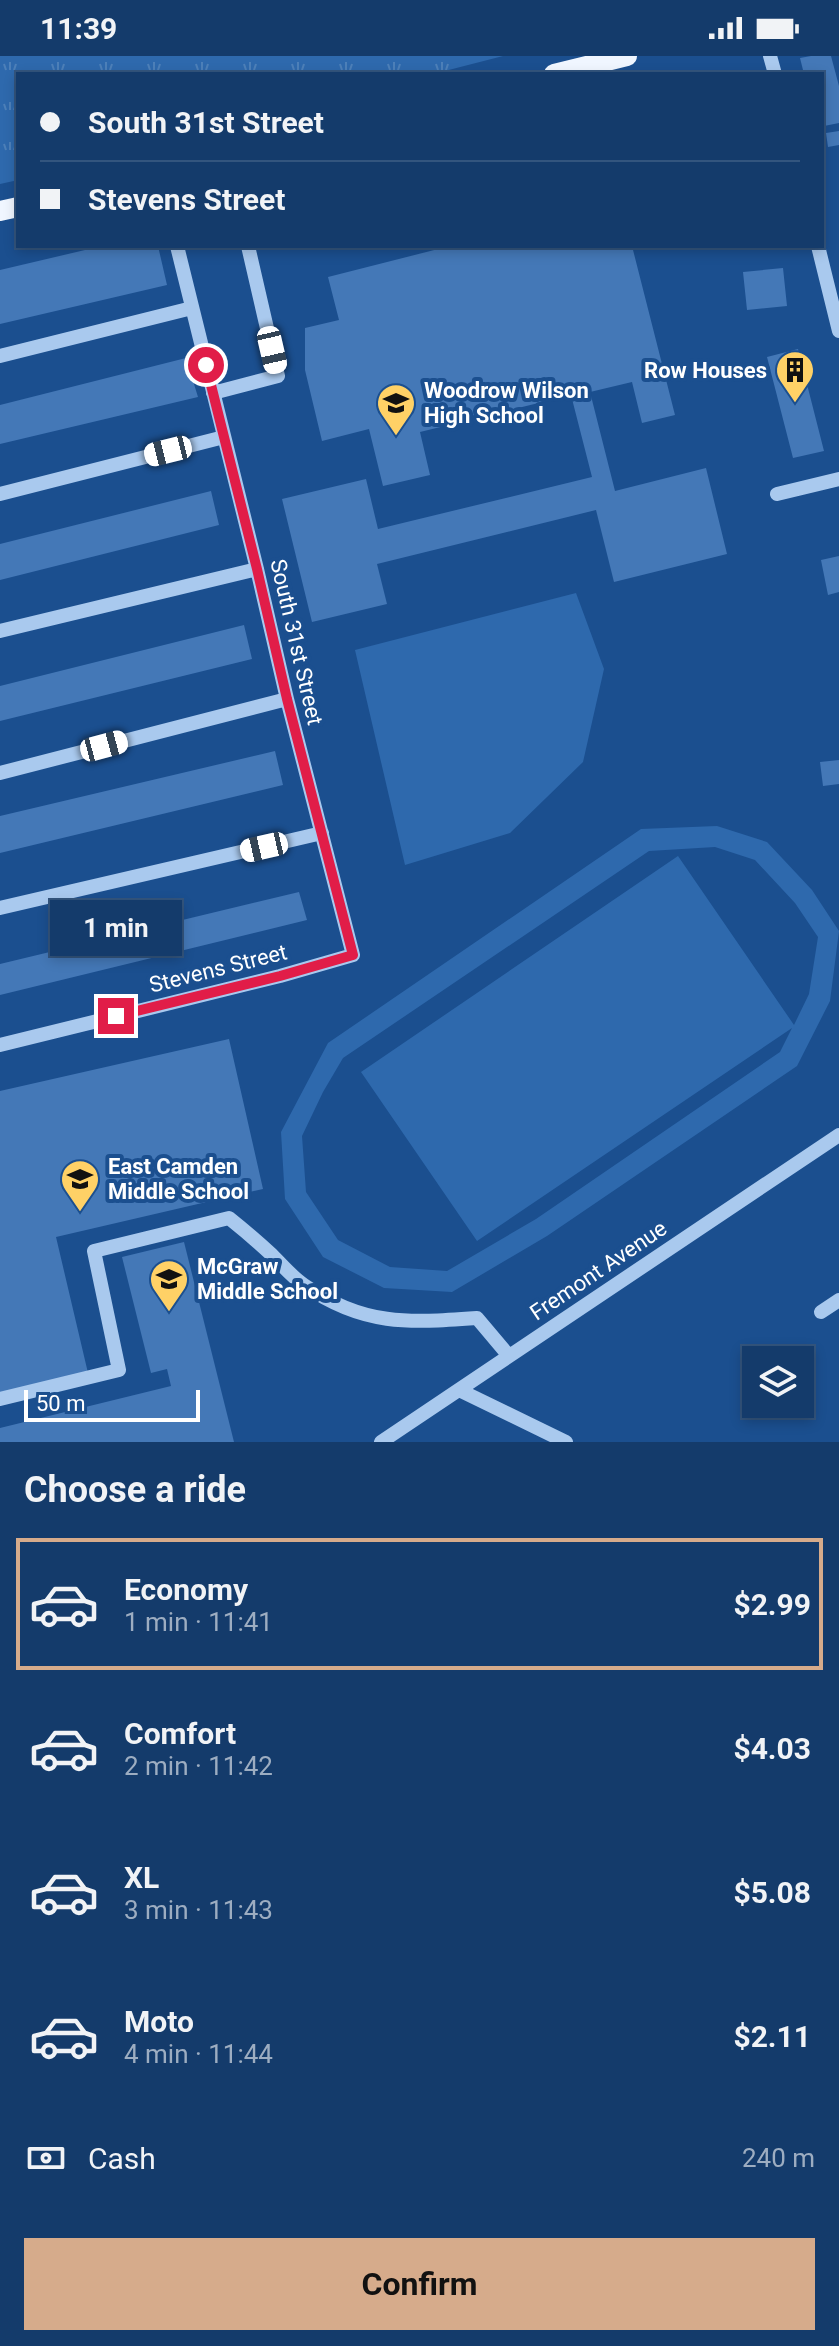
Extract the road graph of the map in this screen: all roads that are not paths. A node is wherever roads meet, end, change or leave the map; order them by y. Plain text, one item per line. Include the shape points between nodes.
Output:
1 (627, 56) edge
2 (562, 72) edge
3 (177, 248) edge
4 (248, 248) edge
5 (818, 248) edge
6 (192, 308) junction
7 (839, 331) edge
8 (0, 356) edge
9 (213, 393) junction
10 (224, 437) junction
11 (839, 479) edge
12 (0, 494) edge
13 (777, 494) dead end
14 (257, 569) junction
15 (0, 631) edge
16 (287, 699) junction
17 (0, 773) edge
18 (322, 833) junction
19 (0, 908) edge
20 (353, 955) joint
21 (0, 1045) edge
22 (839, 1135) edge
23 (839, 1300) edge
24 (821, 1312) dead end
25 (509, 1356) junction
26 (459, 1390) junction
27 (0, 1399) edge
28 (381, 1442) edge
29 (566, 1442) edge

1 - 2 main road
3 - 6 street, South 31st Street
4 - 9 street via 278,376
5 - 7 street
6 - 8 street
6 - 9 street, South 31st Street
9 - 10 street, South 31st Street
10 - 12 street
10 - 14 street, South 31st Street
11 - 13 street
14 - 15 street
14 - 16 street, South 31st Street
16 - 17 street
16 - 18 street, South 31st Street
18 - 19 street
18 - 20 street, South 31st Street
20 - 21 street, Stevens Street
22 - 25 street, Fremont Avenue
23 - 24 street
25 - 26 street, Fremont Avenue
25 - 27 street via 477,1318 383,1320 355,1312 302,1284 229,1218 94,1251 119,1370
26 - 28 street, Fremont Avenue
26 - 29 street

